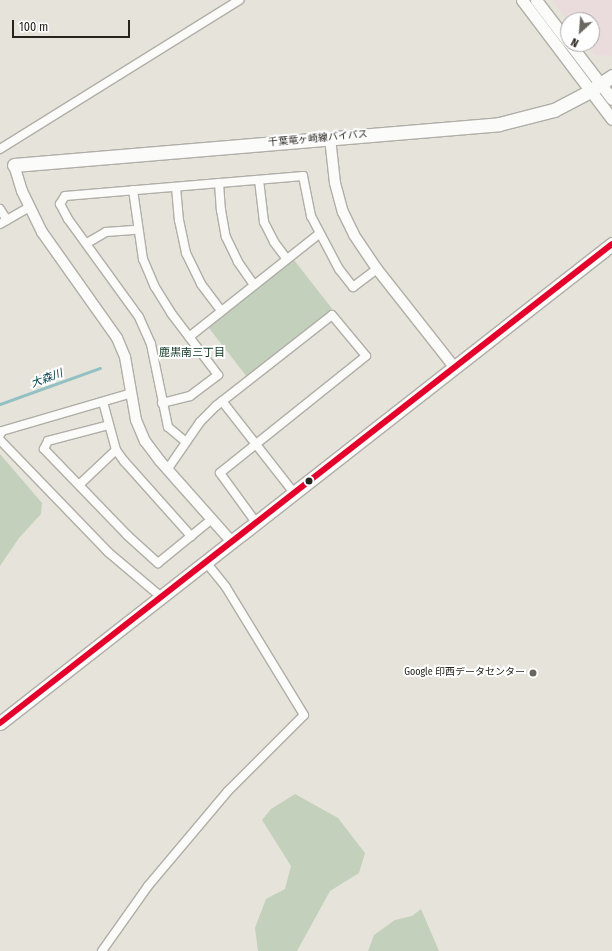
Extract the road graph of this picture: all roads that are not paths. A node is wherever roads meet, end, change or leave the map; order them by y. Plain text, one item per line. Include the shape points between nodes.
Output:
1 (239, 0) edge
2 (522, 0) edge
3 (536, 0) edge
4 (560, 31) edge
5 (574, 52) edge
6 (612, 76) edge
7 (596, 88) junction
8 (612, 99) edge
9 (612, 119) edge
10 (330, 138) junction
11 (0, 149) edge
12 (14, 165) joint
13 (259, 180) junction
14 (219, 183) junction
15 (176, 187) junction
16 (134, 190) junction
17 (29, 207) junction
18 (0, 210) edge
19 (4, 222) edge
20 (138, 230) junction
21 (319, 234) junction
22 (87, 243) junction
23 (612, 244) edge
24 (288, 259) junction
25 (377, 269) junction
26 (254, 285) junction
27 (221, 311) junction
28 (189, 337) junction
29 (455, 368) junction
30 (132, 393) junction
31 (103, 402) junction
32 (222, 402) junction
33 (162, 403) junction
34 (109, 424) junction
35 (0, 435) edge
36 (0, 440) edge
37 (186, 442) junction
38 (256, 444) junction
39 (116, 450) junction
40 (167, 470) junction
41 (79, 486) junction
42 (295, 494) junction
43 (212, 519) junction
44 (257, 524) junction
45 (191, 536) junction
46 (232, 542) junction
47 (206, 562) junction
48 (160, 596) junction
49 (0, 724) edge
50 (102, 951) edge

1 - 11 street
2 - 7 main road
3 - 4 main road
5 - 7 main road
6 - 7 main road, 千葉竜ヶ崎線バイパス
7 - 8 main road
7 - 9 main road
7 - 10 main road, 千葉竜ヶ崎線バイパス via 554,110 522,120
10 - 12 main road, 千葉竜ヶ崎線バイパス
10 - 25 street via 335,184 343,212 354,235
12 - 17 street
13 - 14 street
13 - 21 street via 303,176 311,216
13 - 24 street via 264,222 274,242
14 - 15 street
14 - 26 street via 226,237 238,262
15 - 16 street
15 - 27 street via 186,253 201,284
16 - 20 street
16 - 22 street via 65,196 60,204
17 - 19 street
17 - 30 street via 54,250 111,327 125,358
18 - 19 street
20 - 22 street via 106,232
20 - 28 street via 143,259 155,287
21 - 24 street
21 - 25 street via 339,270 353,287
22 - 33 street via 139,317 151,344
23 - 29 main road
24 - 26 street
25 - 29 street
26 - 27 street
27 - 28 street
28 - 33 street via 218,374 190,396
29 - 42 main road
30 - 31 street
30 - 40 street via 136,420 145,441
31 - 34 street
31 - 35 street via 2,431
32 - 37 street via 200,422
32 - 38 street
32 - 38 street via 332,315 366,356
33 - 37 street via 168,427
34 - 39 street
34 - 41 street via 48,442 44,449
36 - 48 street via 108,552
37 - 40 street
38 - 42 street
38 - 44 street via 220,473
39 - 41 street
39 - 45 street via 134,474
40 - 43 street
41 - 45 street via 158,563
42 - 44 main road
43 - 45 street
43 - 46 street
44 - 46 main road
46 - 47 main road
47 - 48 main road
47 - 50 street via 226,587 304,715 228,791 148,886
48 - 49 main road

